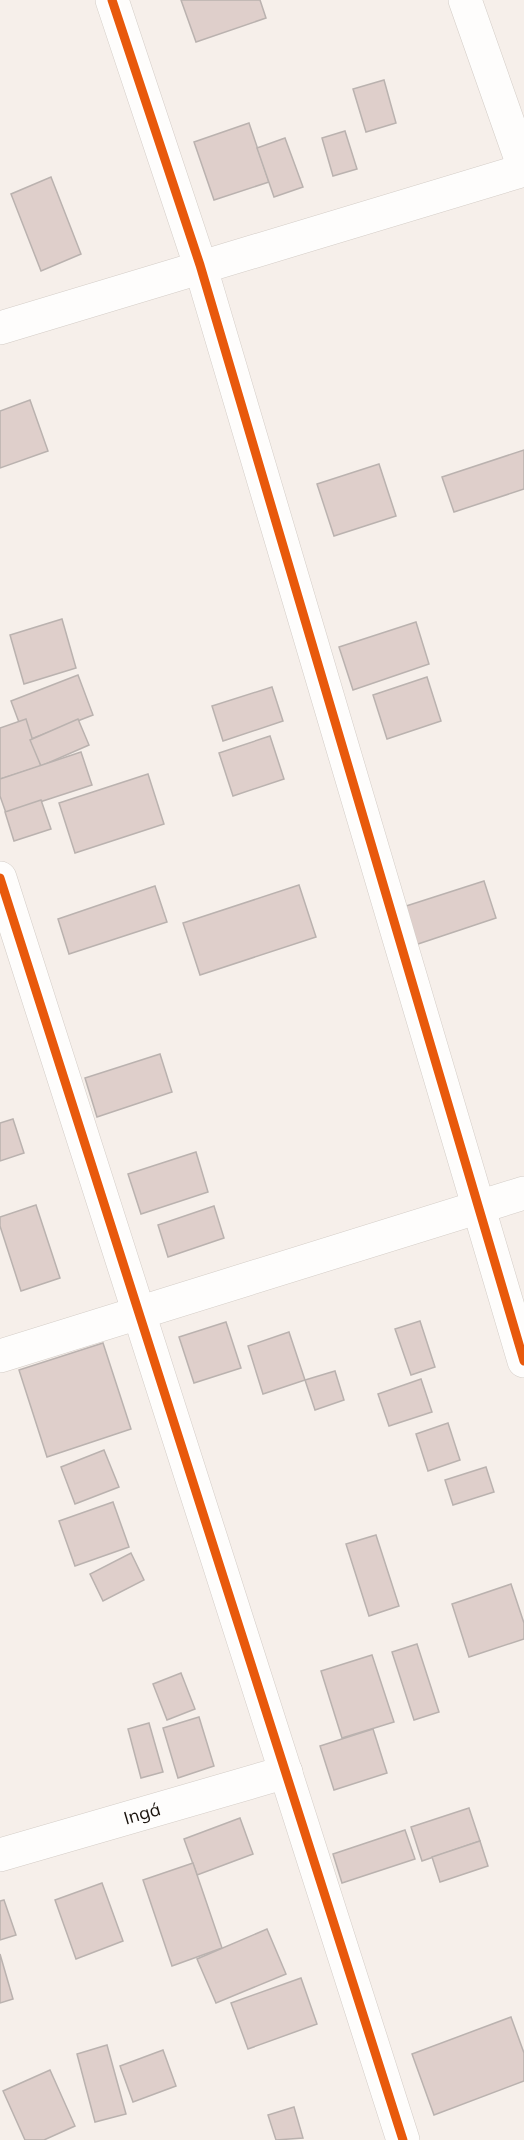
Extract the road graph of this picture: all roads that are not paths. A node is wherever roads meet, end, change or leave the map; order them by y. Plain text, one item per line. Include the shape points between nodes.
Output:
1 (112, 0) edge
2 (465, 0) edge
3 (524, 169) edge
4 (200, 265) junction
5 (0, 328) edge
6 (0, 878) edge
7 (524, 1193) edge
8 (478, 1208) junction
9 (139, 1314) junction
10 (0, 1356) edge
11 (524, 1361) edge
12 (286, 1772) junction
13 (0, 1855) edge
14 (403, 2140) edge

1 - 4 street
2 - 3 street
3 - 4 street
4 - 5 street
4 - 8 street
6 - 9 street
7 - 8 street
8 - 9 street
8 - 11 street
9 - 10 street
9 - 12 street
12 - 13 street, Ingá
12 - 14 street

